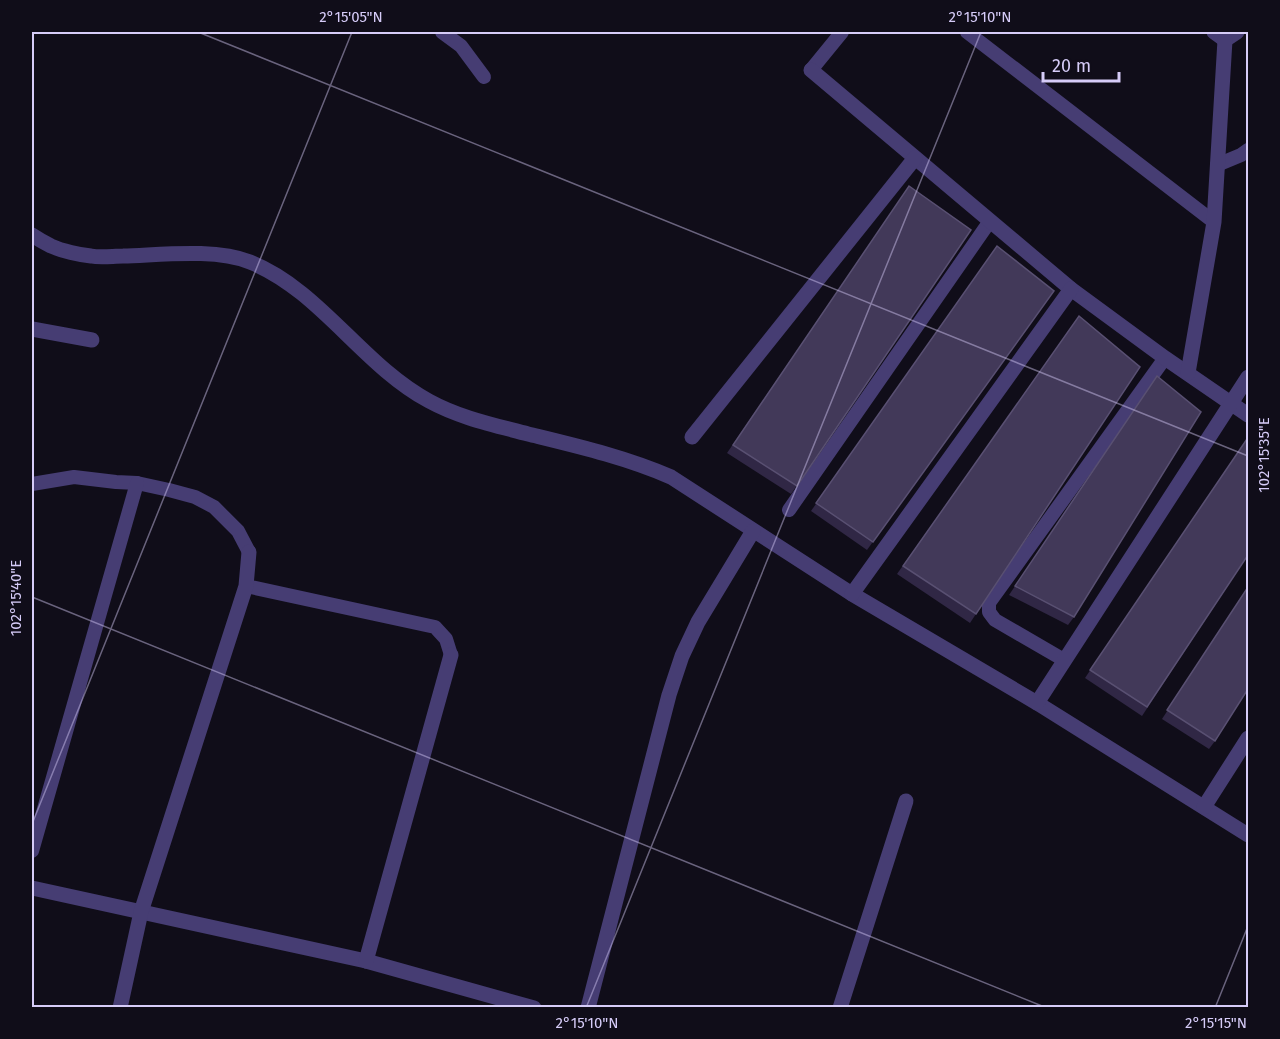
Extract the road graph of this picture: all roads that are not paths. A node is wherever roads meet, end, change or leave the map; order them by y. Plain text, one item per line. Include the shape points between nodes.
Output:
1 (441, 32) edge
2 (842, 32) edge
3 (967, 32) edge
4 (1225, 34) edge
5 (811, 70) joint
6 (484, 77) dead end
7 (1248, 150) edge
8 (915, 158) junction
9 (1217, 165) junction
10 (990, 221) junction
11 (1214, 222) junction
12 (32, 235) edge
13 (1071, 289) junction
14 (32, 329) edge
15 (92, 340) dead end
16 (1165, 358) junction
17 (1188, 373) junction
18 (1248, 377) edge
19 (1232, 404) junction
20 (1248, 415) edge
21 (692, 437) dead end
22 (137, 483) junction
23 (32, 484) edge
24 (789, 510) dead end
25 (753, 531) junction
26 (249, 552) joint
27 (246, 586) junction
28 (852, 594) junction
29 (451, 655) joint
30 (1064, 660) junction
31 (1037, 703) junction
32 (1248, 738) edge
33 (906, 801) dead end
34 (1204, 807) junction
35 (1248, 835) edge
36 (32, 851) edge
37 (32, 888) edge
38 (141, 912) junction
39 (366, 961) junction
40 (120, 1008) edge
41 (534, 1008) edge
42 (588, 1008) edge
43 (840, 1008) edge

1 - 6 lane via 461,46
2 - 5 lane
3 - 11 lane
4 - 9 street
5 - 8 street
7 - 9 lane
8 - 10 street
8 - 21 street
9 - 11 street
10 - 13 street
10 - 24 lane
11 - 17 street
12 - 25 street via 52,247 92,256 211,254 248,261 279,276 365,353 427,400 478,422 645,465 671,477
13 - 16 street
13 - 28 street
14 - 15 street
16 - 17 street
16 - 30 lane via 989,603 988,612 995,620
17 - 19 street
18 - 19 street
19 - 20 street
19 - 30 street
22 - 23 lane via 74,477
22 - 26 lane via 195,497 214,507 238,531
22 - 36 lane
25 - 28 street
25 - 42 street via 682,656
26 - 27 street
27 - 29 lane via 435,627 446,639
27 - 38 street
28 - 31 street
29 - 39 street
30 - 31 street
31 - 34 street
32 - 34 street
33 - 43 street
34 - 35 street
37 - 38 street
38 - 39 street
38 - 40 street
39 - 41 street

